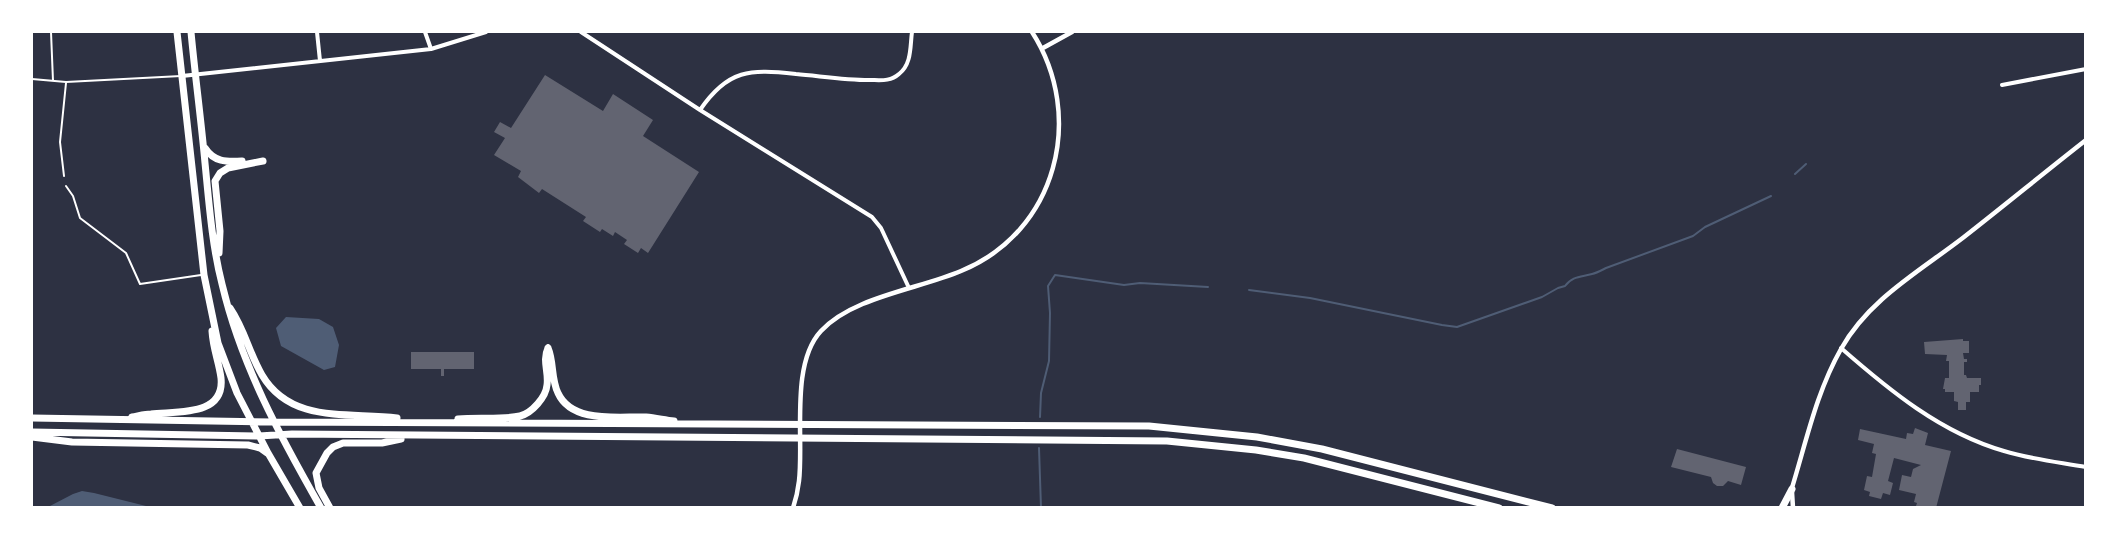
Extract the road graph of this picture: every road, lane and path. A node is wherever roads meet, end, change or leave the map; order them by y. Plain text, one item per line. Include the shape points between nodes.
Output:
1 (51, 32) edge
2 (177, 32) edge
3 (191, 32) edge
4 (317, 32) edge
5 (425, 32) edge
6 (486, 32) edge
7 (581, 32) edge
8 (912, 32) edge
9 (1032, 32) edge
10 (1072, 32) edge
11 (1043, 48) junction
12 (431, 49) junction
13 (320, 61) junction
14 (2085, 69) edge
15 (196, 75) junction
16 (181, 76) junction
17 (32, 79) edge
18 (53, 81) junction
19 (66, 82) junction
20 (2002, 85) dead end
21 (700, 110) junction
22 (2085, 140) edge
23 (204, 147) junction
24 (64, 176) dead end
25 (67, 188) dead end
26 (219, 272) junction
27 (204, 275) junction
28 (909, 288) junction
29 (227, 304) junction
30 (211, 314) junction
31 (1841, 348) junction
32 (32, 418) edge
33 (120, 420) junction
34 (252, 421) junction
35 (273, 422) junction
36 (430, 422) junction
37 (697, 424) junction
38 (801, 424) junction
39 (32, 432) edge
40 (280, 435) junction
41 (259, 436) junction
42 (416, 436) junction
43 (32, 437) edge
44 (801, 438) junction
45 (268, 453) junction
46 (2085, 467) edge
47 (1792, 489) junction
48 (300, 507) edge
49 (321, 507) edge
50 (330, 507) edge
51 (793, 507) edge
52 (1499, 507) edge
53 (1552, 507) edge
54 (1784, 507) edge
55 (1793, 507) edge

1 - 18 lane
2 - 16 highway
3 - 15 highway
4 - 13 street
5 - 12 street
6 - 12 street
7 - 21 street
8 - 21 street via 908,63 888,81 755,71 723,84 711,93
9 - 11 street
10 - 11 street
11 - 28 street via 1058,94 1060,131 1053,168 1036,207 1019,231 981,262
12 - 13 street
13 - 15 street
14 - 20 street
15 - 16 street
15 - 23 highway
16 - 19 lane
16 - 27 highway
17 - 18 lane
18 - 19 lane
19 - 24 lane via 60,142
21 - 28 street via 872,217
22 - 31 street via 1882,297
23 - 26 highway
23 - 26 highway via 218,160 262,161 228,168 215,181
25 - 27 lane via 80,218 126,253 140,284
26 - 27 lane
26 - 29 highway
27 - 30 highway
28 - 38 street via 849,310 820,331 803,371
29 - 35 highway via 250,374
29 - 36 highway via 241,323 262,375 284,400 308,411
30 - 33 highway via 213,348 221,380 215,398 198,410
30 - 34 highway via 230,376
31 - 46 street via 1924,413 1972,439 2004,451
31 - 47 street via 1823,385
32 - 33 highway
33 - 34 highway
34 - 35 highway
34 - 41 highway
35 - 36 highway
35 - 40 highway
36 - 37 highway
36 - 37 highway via 526,414 547,389 548,348 556,390 564,402 578,411
37 - 38 highway
38 - 44 street
38 - 53 highway via 1149,426 1212,431 1322,448
39 - 41 highway
40 - 41 highway
40 - 42 highway
40 - 49 highway
41 - 45 highway
42 - 44 highway
42 - 50 highway via 333,447 316,473
43 - 45 highway via 72,442 248,445
44 - 51 street via 800,481
44 - 52 highway via 1167,441 1304,459
45 - 48 highway
47 - 54 highway
47 - 55 street

